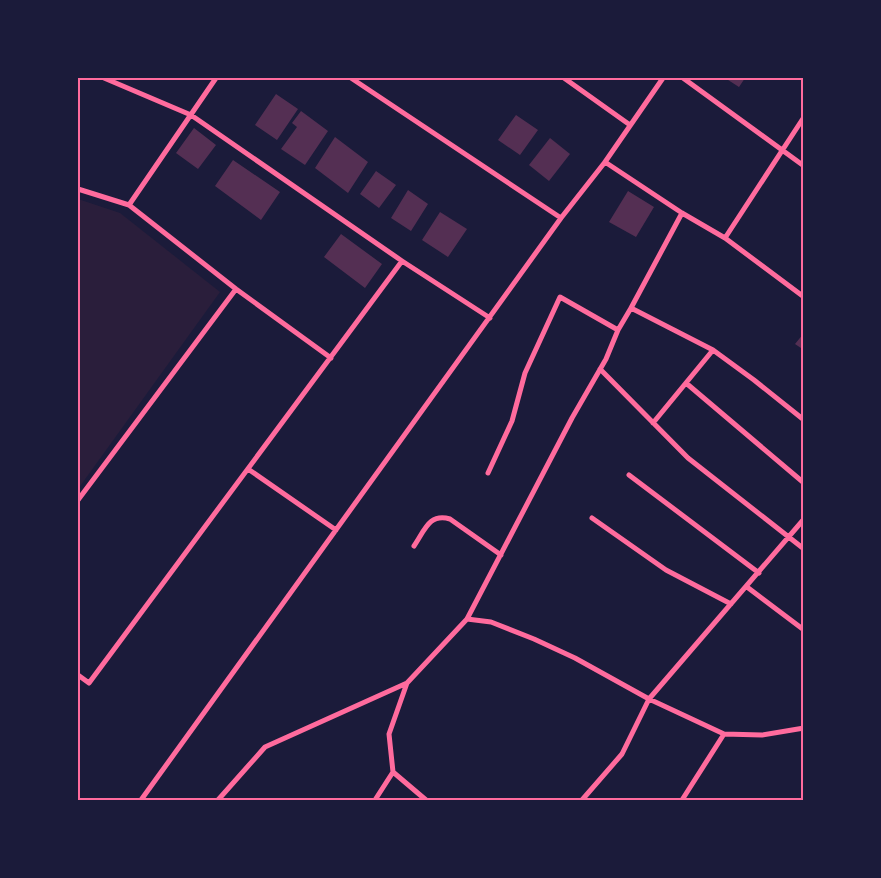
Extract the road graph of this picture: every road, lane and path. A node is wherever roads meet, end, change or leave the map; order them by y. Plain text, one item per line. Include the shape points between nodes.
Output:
1 (104, 78) edge
2 (216, 78) edge
3 (351, 78) edge
4 (564, 78) edge
5 (663, 78) edge
6 (682, 78) edge
7 (191, 115) junction
8 (804, 117) edge
9 (630, 125) junction
10 (781, 150) junction
11 (606, 162) junction
12 (804, 166) edge
13 (78, 189) edge
14 (129, 205) junction
15 (682, 213) junction
16 (561, 218) junction
17 (725, 238) junction
18 (402, 261) junction
19 (236, 289) junction
20 (804, 297) edge
21 (631, 308) junction
22 (490, 318) junction
23 (618, 330) junction
24 (713, 350) junction
25 (331, 358) junction
26 (600, 369) junction
27 (686, 383) junction
28 (804, 420) edge
29 (653, 423) junction
30 (248, 469) junction
31 (488, 473) dead end
32 (629, 475) dead end
33 (804, 483) edge
34 (78, 500) edge
35 (592, 518) dead end
36 (804, 519) edge
37 (336, 530) junction
38 (788, 538) junction
39 (414, 546) dead end
40 (804, 550) edge
41 (501, 555) junction
42 (759, 572) junction
43 (747, 587) junction
44 (731, 604) junction
45 (467, 619) junction
46 (804, 630) edge
47 (78, 674) edge
48 (407, 683) junction
49 (649, 699) junction
50 (804, 728) edge
51 (724, 734) junction
52 (392, 772) junction
53 (141, 800) edge
54 (218, 800) edge
55 (375, 800) edge
56 (426, 800) edge
57 (582, 800) edge
58 (682, 800) edge

1 - 7 street
2 - 7 street
3 - 16 street
4 - 9 street
5 - 9 street
6 - 10 street
7 - 14 street
7 - 18 street
8 - 10 street
9 - 11 street
10 - 12 street
10 - 17 street
11 - 15 street
11 - 16 street
13 - 14 street
14 - 19 street
15 - 17 street
15 - 21 street
16 - 22 street
17 - 20 street
18 - 22 street
18 - 25 street
19 - 25 street
19 - 34 street
21 - 23 street
21 - 24 street
22 - 37 street
23 - 26 street
23 - 31 street via 560,297 525,373 512,421
24 - 27 street
24 - 28 street
25 - 30 street
26 - 29 street
26 - 41 street
27 - 29 street
27 - 33 street
29 - 38 street via 688,458
30 - 37 street
30 - 47 street via 89,683
32 - 42 street
35 - 44 street via 666,570
36 - 38 street
37 - 53 street
38 - 40 street
38 - 42 street
39 - 41 street via 430,522 442,517
41 - 45 street
42 - 43 street
43 - 44 street
43 - 46 street
44 - 49 street
45 - 48 street
45 - 49 street via 491,622 534,639 576,658
48 - 52 street via 389,734
48 - 54 street via 265,747
49 - 51 street
49 - 57 street via 622,754
50 - 51 street via 762,735
51 - 58 street
52 - 55 street
52 - 56 street

